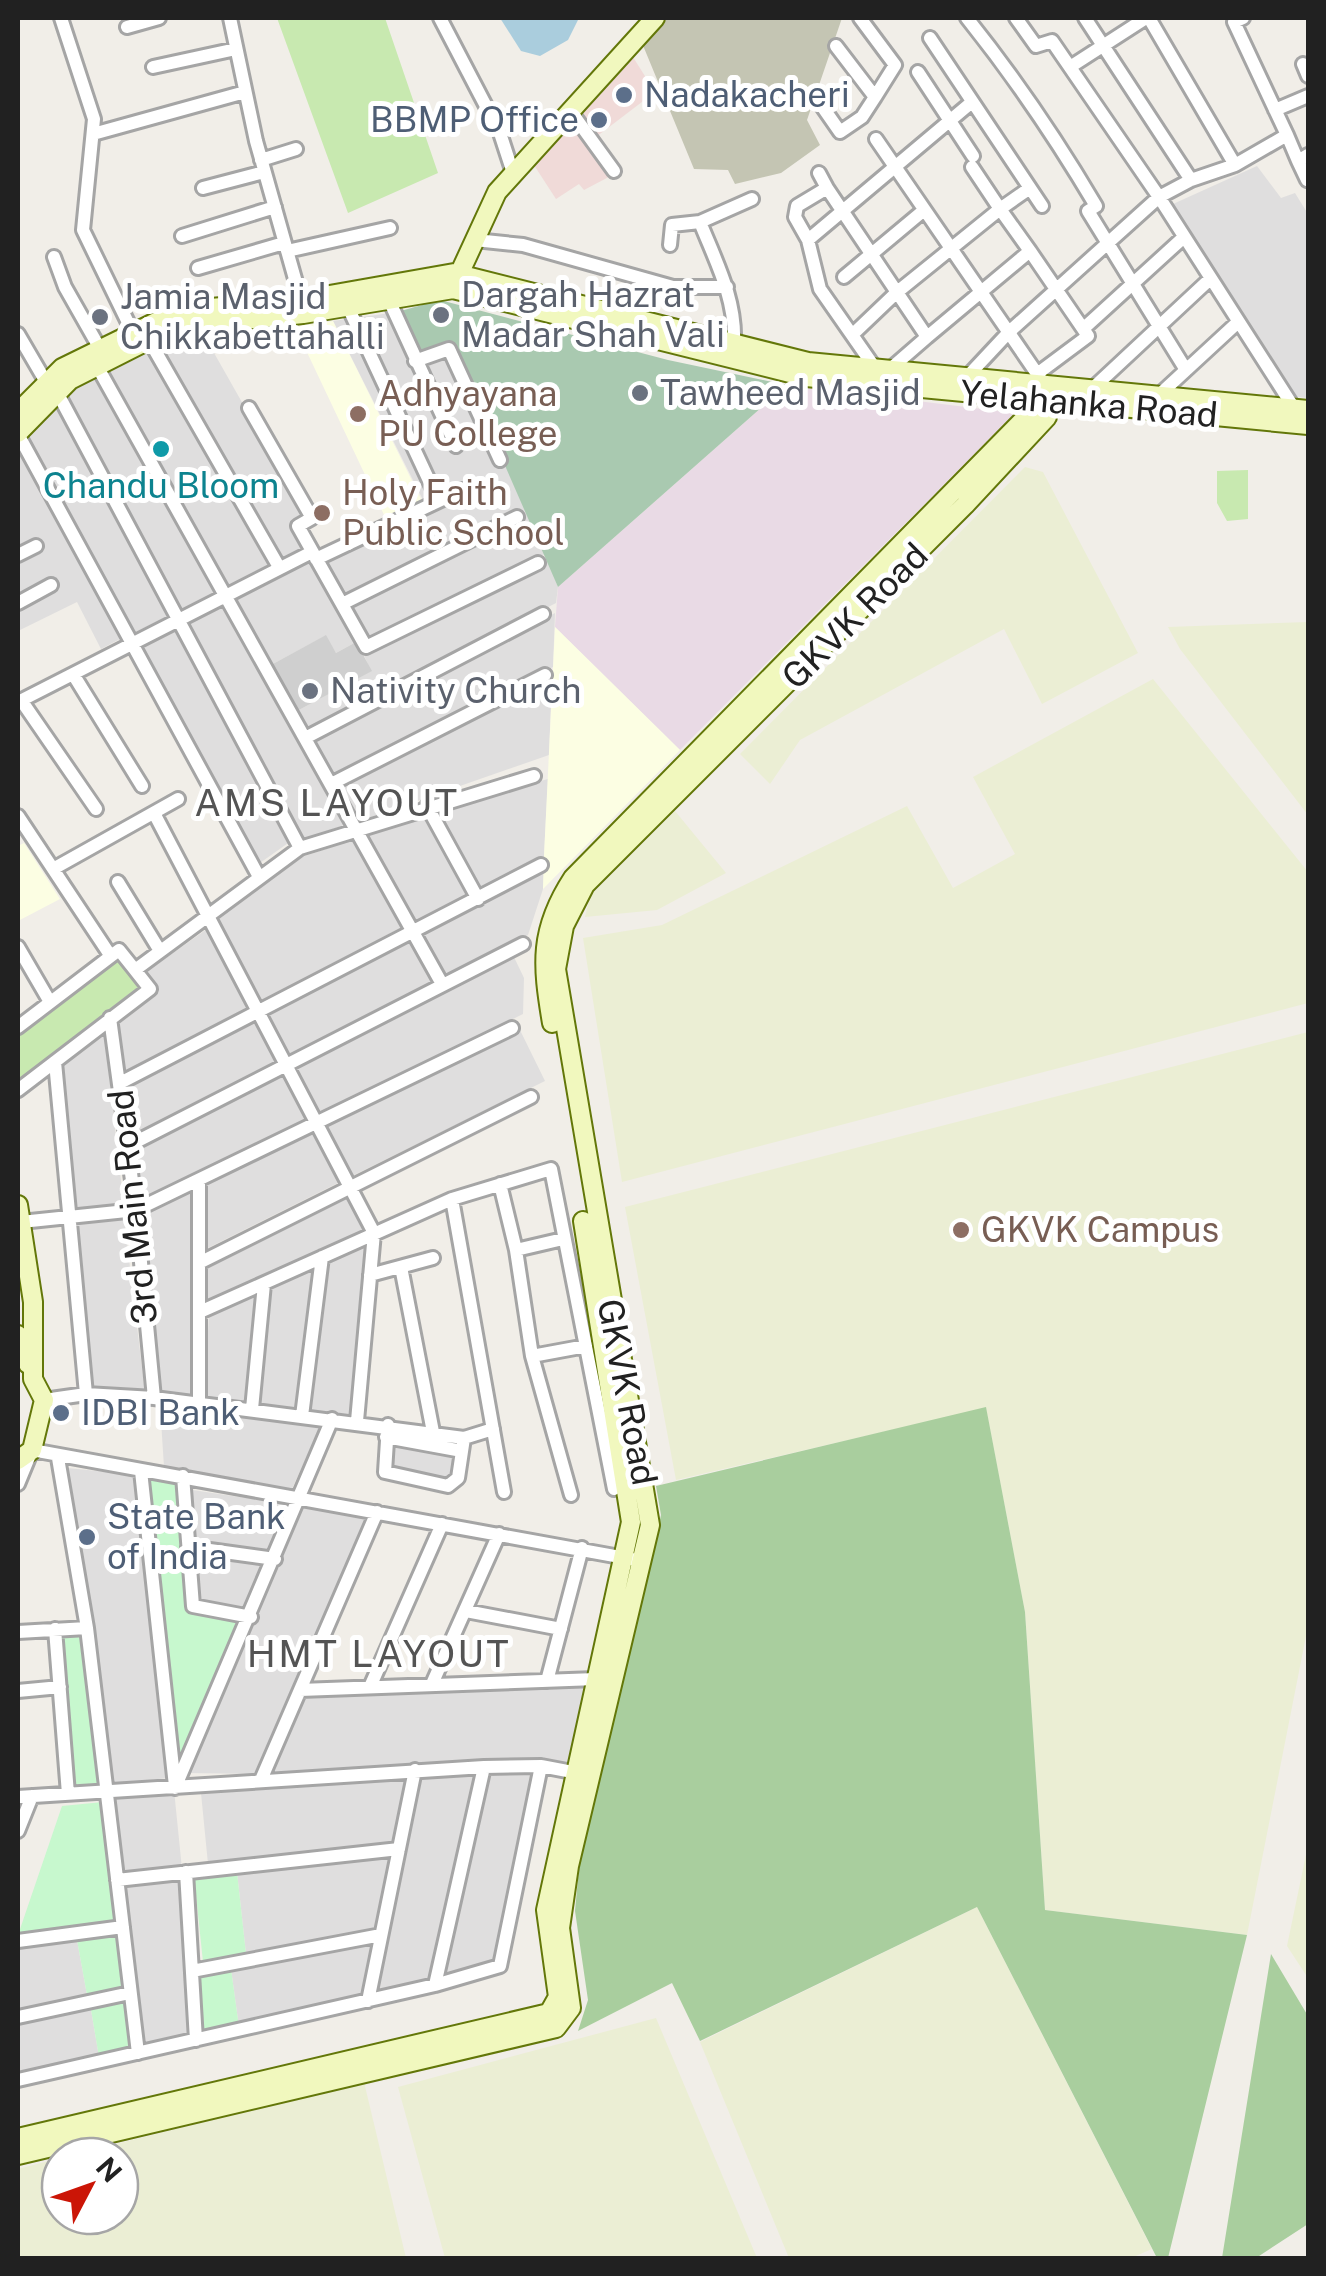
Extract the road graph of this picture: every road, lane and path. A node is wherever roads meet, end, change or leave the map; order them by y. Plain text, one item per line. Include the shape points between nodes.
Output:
1 (61, 18) edge
2 (159, 18) edge
3 (230, 18) edge
4 (440, 18) edge
5 (860, 18) edge
6 (967, 18) edge
7 (1016, 18) edge
8 (1085, 18) edge
9 (1147, 18) edge
10 (1236, 19) edge
11 (649, 20) edge
12 (128, 27) dead end
13 (930, 38) dead end
14 (1103, 44) junction
15 (836, 46) dead end
16 (236, 49) junction
17 (1070, 67) junction
18 (153, 68) dead end
19 (918, 72) dead end
20 (245, 92) junction
21 (815, 96) dead end
22 (1308, 96) edge
23 (874, 97) junction
24 (972, 102) junction
25 (1275, 110) junction
26 (572, 113) junction
27 (950, 119) junction
28 (93, 134) junction
29 (1287, 135) junction
30 (876, 138) dead end
31 (296, 149) dead end
32 (1303, 158) edge
33 (895, 165) junction
34 (1235, 165) junction
35 (263, 166) junction
36 (614, 171) dead end
37 (819, 173) dead end
38 (514, 176) junction
39 (1191, 180) junction
40 (1307, 180) edge
41 (203, 188) dead end
42 (827, 188) junction
43 (1030, 188) junction
44 (1158, 197) junction
45 (752, 199) dead end
46 (1042, 206) dead end
47 (274, 208) junction
48 (1000, 210) junction
49 (923, 211) junction
50 (840, 212) junction
51 (700, 222) junction
52 (390, 228) dead end
53 (182, 236) dead end
54 (1184, 238) junction
55 (475, 240) junction
56 (808, 240) junction
57 (1107, 244) junction
58 (670, 245) dead end
59 (286, 247) junction
60 (950, 248) junction
61 (1030, 251) junction
62 (868, 255) junction
63 (54, 257) dead end
64 (198, 268) dead end
65 (844, 277) dead end
66 (1210, 279) junction
67 (456, 282) junction
68 (1133, 286) junction
69 (727, 287) junction
70 (1056, 289) junction
71 (978, 290) junction
72 (896, 293) junction
73 (301, 300) junction
74 (389, 300) junction
75 (348, 306) junction
76 (1237, 323) junction
77 (1084, 329) junction
78 (1160, 329) junction
79 (1008, 332) junction
80 (18, 334) edge
81 (852, 336) junction
82 (926, 337) junction
83 (140, 339) junction
84 (734, 344) junction
85 (98, 357) junction
86 (415, 361) junction
87 (882, 369) junction
88 (1186, 370) junction
89 (966, 378) junction
90 (52, 387) junction
91 (1042, 387) junction
92 (1092, 389) junction
93 (1160, 395) junction
94 (249, 408) dead end
95 (1301, 409) edge
96 (18, 412) edge
97 (1308, 425) edge
98 (18, 434) edge
99 (456, 446) dead end
100 (500, 460) dead end
101 (462, 490) dead end
102 (438, 500) junction
103 (517, 517) dead end
104 (36, 546) dead end
105 (18, 555) edge
106 (314, 555) junction
107 (538, 563) dead end
108 (279, 566) junction
109 (52, 585) dead end
110 (226, 592) junction
111 (18, 603) edge
112 (342, 604) junction
113 (543, 614) dead end
114 (177, 619) junction
115 (131, 642) junction
116 (73, 674) junction
117 (545, 675) dead end
118 (19, 701) edge
119 (307, 737) junction
120 (534, 776) dead end
121 (333, 783) junction
122 (142, 786) dead end
123 (178, 799) dead end
124 (427, 806) junction
125 (96, 809) dead end
126 (154, 813) junction
127 (18, 817) edge
128 (358, 827) junction
129 (300, 848) junction
130 (540, 865) dead end
131 (53, 869) junction
132 (258, 875) junction
133 (118, 882) dead end
134 (478, 899) junction
135 (206, 915) junction
136 (414, 930) junction
137 (523, 944) dead end
138 (18, 947) edge
139 (160, 951) junction
140 (110, 956) junction
141 (135, 970) junction
142 (442, 984) junction
143 (50, 1002) junction
144 (255, 1010) junction
145 (110, 1018) junction
146 (18, 1027) edge
147 (512, 1028) dead end
148 (55, 1062) junction
149 (284, 1066) junction
150 (120, 1083) junction
151 (18, 1090) edge
152 (531, 1096) dead end
153 (315, 1123) junction
154 (128, 1146) junction
155 (199, 1182) junction
156 (500, 1184) junction
157 (348, 1186) junction
158 (452, 1200) junction
159 (136, 1210) junction
160 (19, 1213) edge
161 (68, 1217) junction
162 (374, 1234) junction
163 (563, 1239) junction
164 (516, 1250) junction
165 (322, 1257) junction
166 (433, 1258) dead end
167 (201, 1262) junction
168 (401, 1267) junction
169 (370, 1275) junction
170 (264, 1284) junction
171 (202, 1311) junction
172 (18, 1335) edge
173 (586, 1346) junction
174 (532, 1356) junction
175 (25, 1378) edge
176 (86, 1394) junction
177 (154, 1398) junction
178 (44, 1400) junction
179 (199, 1403) junction
180 (252, 1410) junction
181 (302, 1416) junction
182 (332, 1419) junction
183 (356, 1421) junction
184 (493, 1429) junction
185 (387, 1431) junction
186 (433, 1432) junction
187 (463, 1444) junction
188 (25, 1455) edge
189 (58, 1458) junction
190 (141, 1471) junction
191 (184, 1476) junction
192 (18, 1484) edge
193 (614, 1489) dead end
194 (504, 1492) dead end
195 (570, 1494) dead end
196 (300, 1498) junction
197 (378, 1512) junction
198 (442, 1524) junction
199 (498, 1534) junction
200 (188, 1548) junction
201 (582, 1548) junction
202 (634, 1558) junction
203 (275, 1559) junction
204 (466, 1611) junction
205 (251, 1617) junction
206 (87, 1628) junction
207 (56, 1629) junction
208 (562, 1629) junction
209 (18, 1632) edge
210 (596, 1679) junction
211 (547, 1680) junction
212 (432, 1684) junction
213 (60, 1687) junction
214 (370, 1687) junction
215 (300, 1690) junction
216 (18, 1691) edge
217 (540, 1766) junction
218 (484, 1767) junction
219 (415, 1770) junction
220 (583, 1774) junction
221 (260, 1780) junction
222 (175, 1788) junction
223 (106, 1791) junction
224 (68, 1794) junction
225 (25, 1797) edge
226 (18, 1831) edge
227 (570, 1832) junction
228 (399, 1850) junction
229 (186, 1872) junction
230 (117, 1880) junction
231 (122, 1927) junction
232 (382, 1935) junction
233 (18, 1941) edge
234 (192, 1970) junction
235 (435, 1986) junction
236 (130, 1992) junction
237 (368, 2001) junction
238 (18, 2017) edge
239 (196, 2040) junction
240 (138, 2053) junction
241 (18, 2080) edge
242 (18, 2138) edge
243 (18, 2155) edge

1 - 28 street via 86,82
2 - 12 street
3 - 16 street
4 - 38 street via 500,134
5 - 23 street via 894,65
6 - 57 street via 1070,161 1096,206 1088,211
7 - 17 street via 1036,46 1050,39
8 - 14 street
9 - 14 street
9 - 34 street
10 - 25 street
11 - 26 main road
13 - 24 street
14 - 17 street
14 - 39 street
15 - 23 street
16 - 18 street
16 - 20 street
17 - 44 street
19 - 27 street
20 - 28 street
20 - 35 street
21 - 23 street via 840,132 862,118
22 - 25 street
24 - 27 street
24 - 43 street
25 - 29 street
26 - 36 street
26 - 38 main road
27 - 33 street
27 - 48 street
28 - 83 street via 83,230
29 - 32 street
29 - 34 street
30 - 33 street
31 - 35 street
32 - 40 street
33 - 49 street
33 - 50 street
34 - 39 street
35 - 41 street
35 - 47 street
37 - 42 street
38 - 55 main road via 497,192
39 - 44 street
42 - 50 street
42 - 56 street via 794,211
43 - 46 street
43 - 48 street
44 - 54 street
44 - 57 street
45 - 51 street
47 - 53 street
47 - 59 street
48 - 60 street
48 - 61 street
49 - 60 street
49 - 62 street
50 - 56 street
50 - 62 street
51 - 58 street via 672,225
51 - 69 street
52 - 59 street
54 - 66 street
54 - 68 street
55 - 67 main road
55 - 69 street via 523,245 673,287
56 - 81 street via 820,289
57 - 68 street
57 - 70 street
59 - 64 street
59 - 73 street
60 - 71 street
60 - 72 street
61 - 70 street
61 - 71 street
62 - 65 street
62 - 72 street
63 - 85 street
66 - 76 street
66 - 78 street
67 - 73 main road, Yelahanka Road
67 - 74 main road, Yelahanka Road
67 - 84 main road, Yelahanka Road
67 - 91 main road, Yelahanka Road via 806,377
68 - 77 street
68 - 78 street
69 - 84 street
70 - 77 street
70 - 79 street
71 - 79 street
71 - 82 street
72 - 81 street
72 - 82 street
73 - 83 main road, Yelahanka Road via 199,309
74 - 75 main road, Yelahanka Road
74 - 86 street
75 - 83 main road, Yelahanka Road via 202,324
75 - 102 street
76 - 88 street
76 - 95 street
77 - 91 street via 1088,336
78 - 88 street
78 - 92 street
79 - 89 street
79 - 91 street
80 - 90 street
81 - 87 street
82 - 87 street
83 - 85 main road, Yelahanka Road
83 - 108 street
84 - 87 main road, Yelahanka Road via 808,362
85 - 90 main road, Yelahanka Road
85 - 110 street
86 - 99 street
86 - 100 street via 449,349
87 - 89 main road, Yelahanka Road
88 - 93 street
89 - 91 main road, Yelahanka Road
90 - 96 main road, Yelahanka Road
90 - 98 main road, Yelahanka Road
90 - 114 street
91 - 92 main road, Yelahanka Road
91 - 97 main road, Yelahanka Road
91 - 202 main road, GKVK Road via 1047,417 585,885 564,926 556,969 612,1323 647,1495 650,1525
92 - 93 main road, Yelahanka Road
93 - 95 main road, Yelahanka Road
94 - 106 street via 312,518 298,526
98 - 115 street
101 - 102 street
102 - 106 street
103 - 112 street
104 - 105 street
106 - 108 street
106 - 112 street
107 - 112 street via 366,647
108 - 110 street
109 - 111 street
110 - 114 street
110 - 119 street
113 - 119 street
114 - 115 street
114 - 129 street
115 - 116 street
115 - 132 street
116 - 118 street
116 - 122 street
117 - 121 street
118 - 125 street
119 - 121 street
120 - 124 street
121 - 128 street
123 - 126 street
124 - 128 street
124 - 134 street
126 - 131 street
126 - 135 street
127 - 131 street
128 - 129 street
128 - 136 street
129 - 132 street
130 - 134 street
131 - 140 street
132 - 135 street
133 - 139 street
134 - 136 street
135 - 139 street
135 - 144 street
136 - 142 street
136 - 144 street
137 - 142 street
138 - 143 street
139 - 141 street
140 - 141 street via 119,950
140 - 143 street
141 - 145 street via 150,990
142 - 149 street
143 - 146 street
144 - 149 street
144 - 150 street
145 - 148 street
145 - 150 street, 3rd Main Road
147 - 153 street
148 - 151 street
148 - 161 street
149 - 153 street
149 - 154 street
150 - 154 street, 3rd Main Road
152 - 157 street
153 - 155 street
153 - 157 street
154 - 159 street, 3rd Main Road
155 - 159 street
155 - 167 street
156 - 158 street
156 - 163 street via 551,1169
156 - 164 street
157 - 162 street
157 - 167 street
158 - 162 street
158 - 184 street
159 - 161 street
159 - 177 street, 3rd Main Road
160 - 161 street
160 - 175 main road via 33,1302
161 - 176 street
162 - 165 street
162 - 169 street
163 - 164 street
163 - 173 street
164 - 174 street
165 - 170 street
165 - 181 street
166 - 168 street
167 - 171 street
168 - 169 street
168 - 186 street
169 - 183 street
170 - 171 street
170 - 180 street
171 - 179 street
172 - 175 main road
173 - 174 street
173 - 193 street
174 - 195 street
175 - 178 main road
176 - 177 street
176 - 178 street
177 - 179 street
178 - 188 main road
179 - 180 street
180 - 181 street
181 - 182 street
182 - 183 street
182 - 196 street
183 - 185 street
184 - 187 street
184 - 194 street
185 - 186 street
185 - 187 street
185 - 187 street via 385,1472 430,1483 455,1483
186 - 187 street
188 - 189 street
188 - 192 street
189 - 190 street
189 - 206 street
190 - 191 street
190 - 222 street
191 - 196 street
191 - 200 street
196 - 197 street
196 - 203 street
197 - 198 street
197 - 215 street
198 - 199 street
198 - 214 street
199 - 201 street
199 - 204 street
200 - 203 street
200 - 205 street via 193,1606
201 - 202 street
201 - 208 street
202 - 210 main road, GKVK Road
202 - 220 main road, GKVK Road
203 - 205 street
204 - 208 street
204 - 212 street
205 - 222 street
206 - 207 street
206 - 223 street
207 - 209 street
207 - 213 street
208 - 211 street
210 - 211 street
210 - 220 main road, GKVK Road
211 - 212 street
212 - 214 street
213 - 216 street
213 - 224 street
214 - 215 street
215 - 221 street
217 - 218 street
217 - 220 street
217 - 235 street via 500,1966
218 - 219 street
218 - 235 street
219 - 221 street
219 - 228 street
220 - 227 main road, GKVK Road
221 - 222 street
222 - 223 street
223 - 224 street
223 - 230 street
224 - 225 street
225 - 226 street
227 - 242 main road, GKVK Road via 546,1910 558,1997 548,2013
227 - 243 main road, GKVK Road via 560,1928 571,2008 556,2028
228 - 229 street
228 - 232 street
229 - 230 street
229 - 234 street
230 - 231 street
231 - 233 street
231 - 236 street
232 - 234 street
232 - 237 street
234 - 239 street
235 - 237 street
236 - 238 street
236 - 240 street
237 - 239 street
239 - 240 street
240 - 241 street

